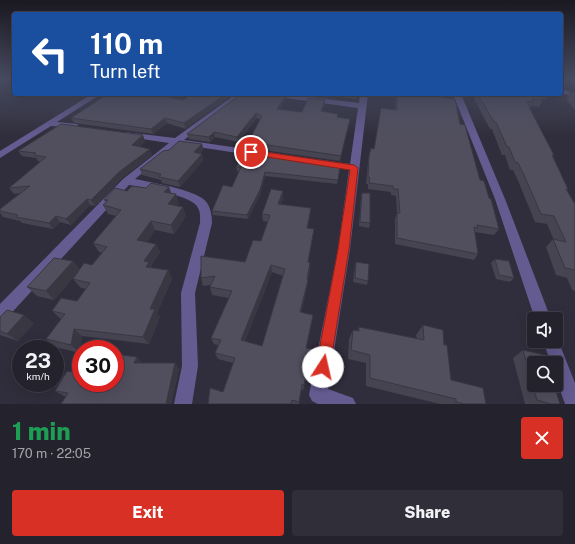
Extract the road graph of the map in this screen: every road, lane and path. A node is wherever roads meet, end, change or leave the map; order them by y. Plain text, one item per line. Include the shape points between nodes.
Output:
1 (91, 98) edge
2 (236, 98) edge
3 (330, 98) edge
4 (456, 99) edge
5 (363, 100) edge
6 (49, 123) junction
7 (86, 128) edge
8 (116, 132) edge
9 (177, 141) junction
10 (0, 155) edge
11 (354, 168) junction
12 (127, 182) junction
13 (540, 312) edge
14 (0, 315) edge
15 (554, 348) edge
16 (317, 399) edge
17 (183, 404) edge
18 (347, 404) edge
19 (574, 404) edge

1 - 6 street
2 - 9 street
3 - 5 street
4 - 13 street via 500,199
5 - 11 street
6 - 7 street
6 - 10 street
8 - 9 street
9 - 11 street
9 - 12 street
11 - 16 street via 344,249
12 - 14 street
12 - 17 street via 173,191 199,201 206,212 206,223 188,293 190,366
15 - 19 street
16 - 18 street

